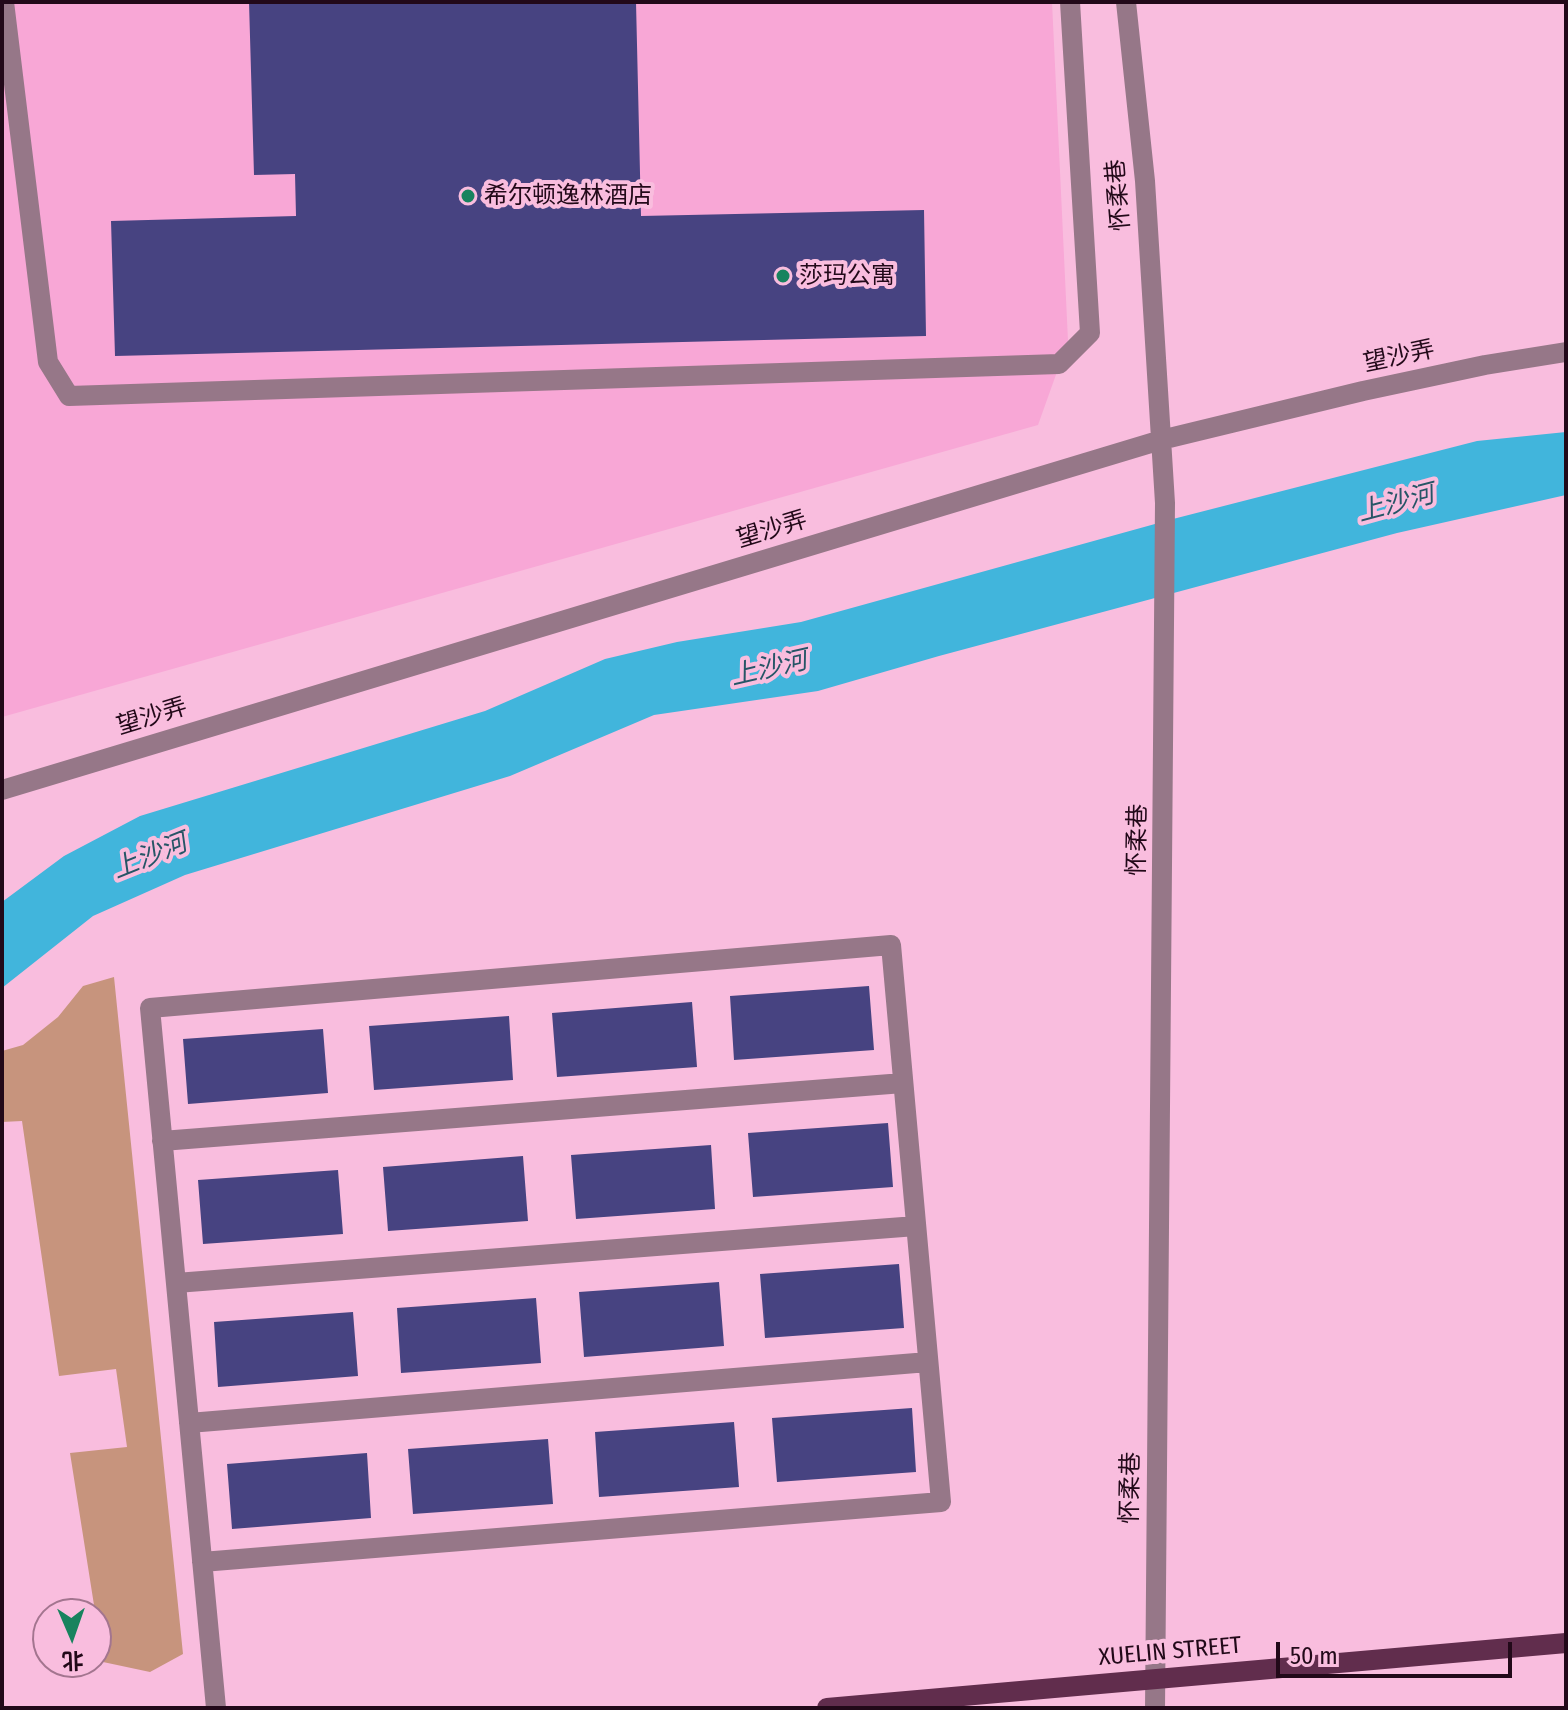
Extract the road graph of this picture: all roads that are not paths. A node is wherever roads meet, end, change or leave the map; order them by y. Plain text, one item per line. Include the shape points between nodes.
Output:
1 (4, 2) edge
2 (1070, 2) edge
3 (1126, 2) edge
4 (1566, 352) edge
5 (1161, 440) junction
6 (2, 790) edge
7 (903, 1083) junction
8 (162, 1141) junction
9 (916, 1226) junction
10 (176, 1283) junction
11 (928, 1362) junction
12 (189, 1423) junction
13 (202, 1562) junction
14 (1566, 1643) edge
15 (1155, 1680) junction
16 (216, 1708) edge
17 (827, 1708) edge
18 (1155, 1708) edge

1 - 2 street via 48,362 69,396 1059,364 1090,333
3 - 5 street, 怀柔巷 via 1145,181
4 - 5 street, 望沙弄 via 1439,375
5 - 6 street, 望沙弄
5 - 15 street, 怀柔巷 via 1166,610
7 - 8 street
7 - 8 street via 891,945 150,1008
7 - 9 street
8 - 10 street
9 - 10 street
9 - 11 street
10 - 12 street
11 - 12 street
11 - 13 street via 941,1502
12 - 13 street
13 - 16 street
14 - 15 main road, XUELIN STREET
15 - 17 main road, XUELIN STREET
15 - 18 street, 怀柔巷

